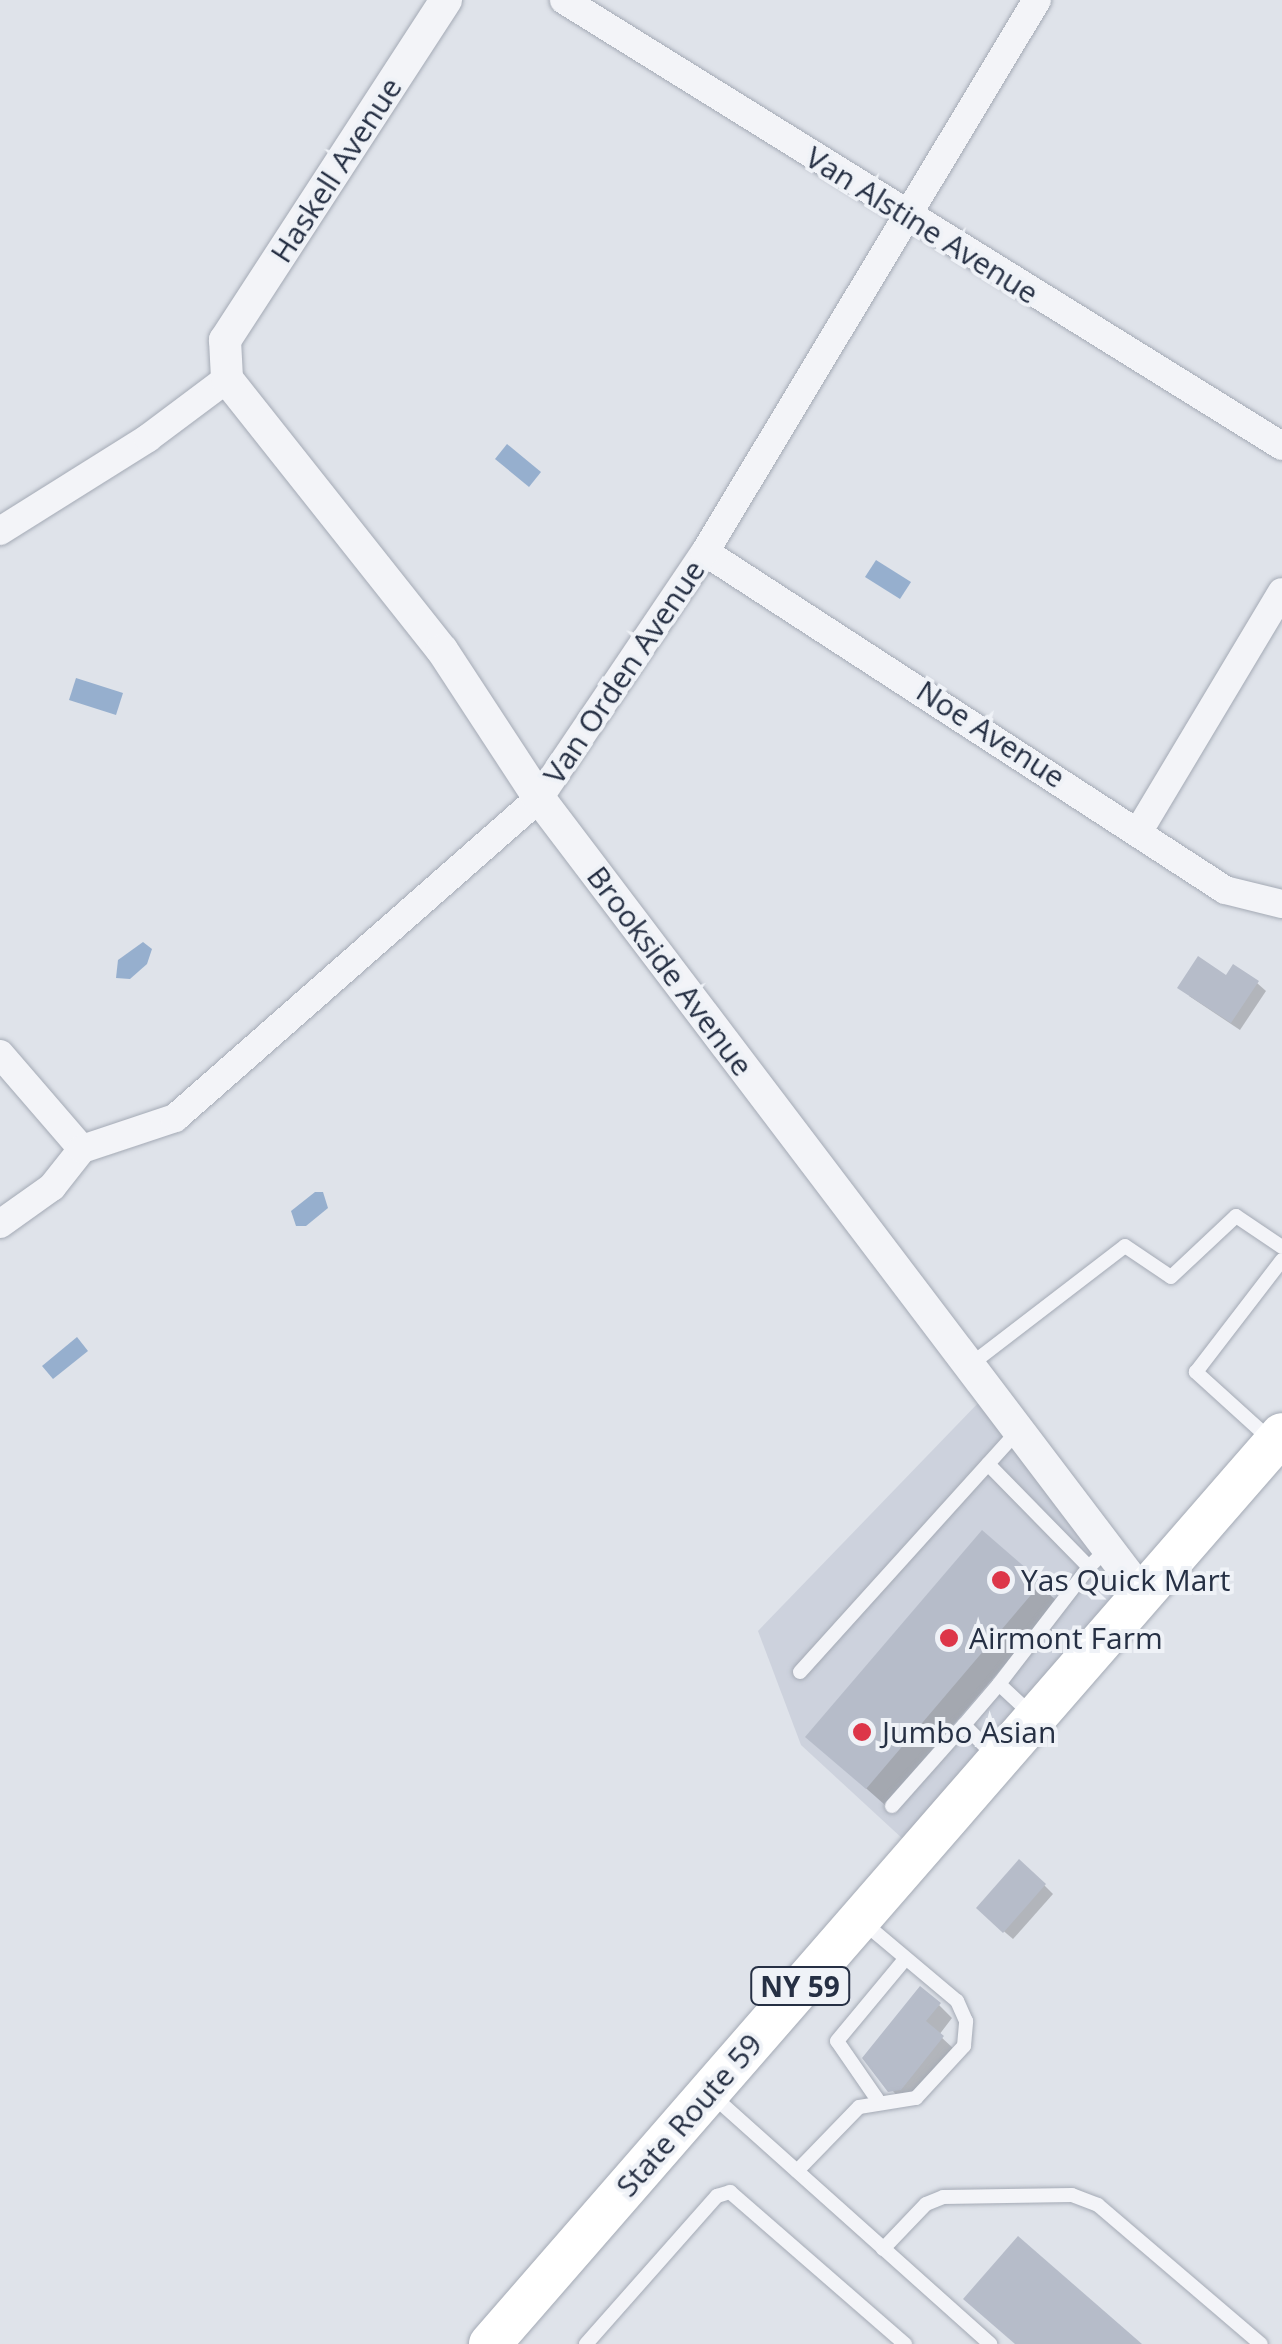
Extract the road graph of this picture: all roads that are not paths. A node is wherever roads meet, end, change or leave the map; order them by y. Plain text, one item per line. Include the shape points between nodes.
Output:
1 (446, 0) edge
2 (564, 0) edge
3 (1037, 0) edge
4 (911, 218) junction
5 (226, 379) junction
6 (1282, 446) edge
7 (0, 531) edge
8 (705, 552) junction
9 (1282, 592) edge
10 (539, 798) junction
11 (1140, 829) junction
12 (1282, 904) edge
13 (0, 1054) edge
14 (82, 1149) junction
15 (0, 1224) edge
16 (1282, 1246) edge
17 (1282, 1260) edge
18 (970, 1366) junction
19 (1018, 1430) junction
20 (1278, 1438) edge
21 (988, 1464) junction
22 (1098, 1558) junction
23 (1141, 1592) junction
24 (800, 1672) dead end
25 (1000, 1684) junction
26 (1034, 1717) junction
27 (964, 1725) junction
28 (998, 1758) junction
29 (892, 1806) dead end
30 (858, 1919) junction
31 (905, 1958) junction
32 (708, 2092) junction
33 (877, 2099) junction
34 (796, 2171) junction
35 (884, 2248) junction
36 (499, 2339) edge
37 (586, 2344) edge
38 (905, 2344) edge
39 (990, 2344) edge
40 (1261, 2344) edge

1 - 5 street, Haskell Avenue via 225,340
2 - 4 street, Van Alstine Avenue
3 - 4 street, Van Orden Avenue
4 - 6 street, Van Alstine Avenue
4 - 8 street, Van Orden Avenue
5 - 7 street via 148,438
5 - 10 street, Brookside Avenue via 442,650
8 - 10 street, Van Orden Avenue
8 - 11 street, Noe Avenue
9 - 11 street
10 - 14 street, Van Orden Avenue via 175,1118
10 - 18 street, Brookside Avenue
11 - 12 street, Noe Avenue via 1225,890
13 - 14 street
14 - 15 street via 52,1186
16 - 18 lane via 1236,1216 1171,1277 1125,1246
17 - 20 lane via 1196,1372
18 - 19 street, Brookside Avenue
19 - 21 lane
19 - 22 street, Brookside Avenue
20 - 23 main road, State Route 59 / NY 59
21 - 22 lane
21 - 24 lane
22 - 23 street, Brookside Avenue
22 - 25 lane
23 - 26 main road, State Route 59 / NY 59
25 - 26 lane
25 - 27 lane
26 - 28 main road, State Route 59 / NY 59
27 - 28 lane
27 - 29 lane
28 - 30 main road, State Route 59 / NY 59
30 - 31 lane
30 - 32 main road, State Route 59 / NY 59
31 - 33 lane via 838,2042
31 - 33 lane via 957,2001 966,2021 964,2046 916,2098 890,2105
32 - 34 lane
32 - 36 main road, State Route 59 / NY 59
33 - 34 lane via 844,2120
34 - 35 lane
35 - 39 lane
35 - 40 lane via 926,2204 943,2198 1072,2195 1098,2205
37 - 38 lane via 717,2196 730,2192

